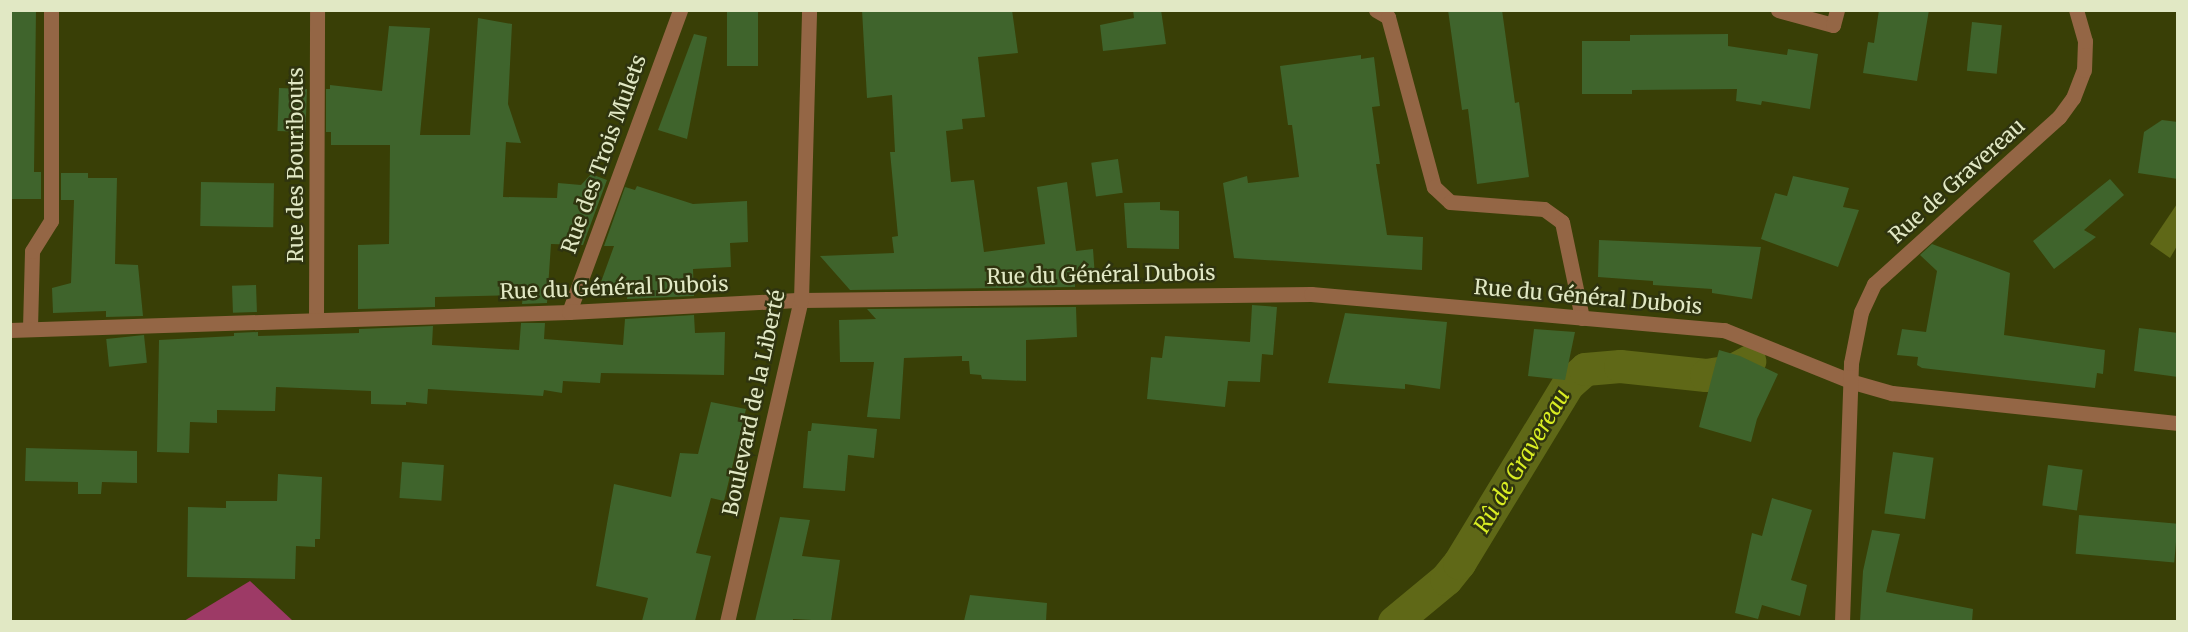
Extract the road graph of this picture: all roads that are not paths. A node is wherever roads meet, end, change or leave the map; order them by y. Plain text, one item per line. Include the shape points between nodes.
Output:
1 (51, 10) edge
2 (317, 10) edge
3 (680, 10) edge
4 (809, 10) edge
5 (1778, 10) edge
6 (1837, 10) edge
7 (2076, 10) edge
8 (1385, 13) edge
9 (801, 300) junction
10 (569, 312) junction
11 (1582, 318) junction
12 (316, 319) junction
13 (30, 328) junction
14 (10, 330) edge
15 (1853, 382) junction
16 (2178, 423) edge
17 (727, 621) edge
18 (1842, 621) edge

1 - 13 street via 51,221 32,252
2 - 12 street, Rue des Bouribouts
3 - 10 street, Rue des Trois Mulets
4 - 9 street, Boulevard de la Liberté
5 - 6 street via 1833,25
7 - 15 street, Rue de Gravereau via 2085,41 2084,70 2073,98 2059,117 1874,284 1854,339
8 - 11 street via 1434,188 1450,202 1544,209 1562,222
9 - 10 street, Rue du Général Dubois
9 - 11 street, Rue du Général Dubois via 1311,294
9 - 17 street, Boulevard de la Liberté
10 - 12 street, Rue du Général Dubois
11 - 15 street, Rue du Général Dubois via 1724,330
12 - 13 street, Rue du Général Dubois
13 - 14 street, Rue du Général Dubois
15 - 16 street, Rue du Général Dubois via 1892,393
15 - 18 street, Rue de Gravereau

